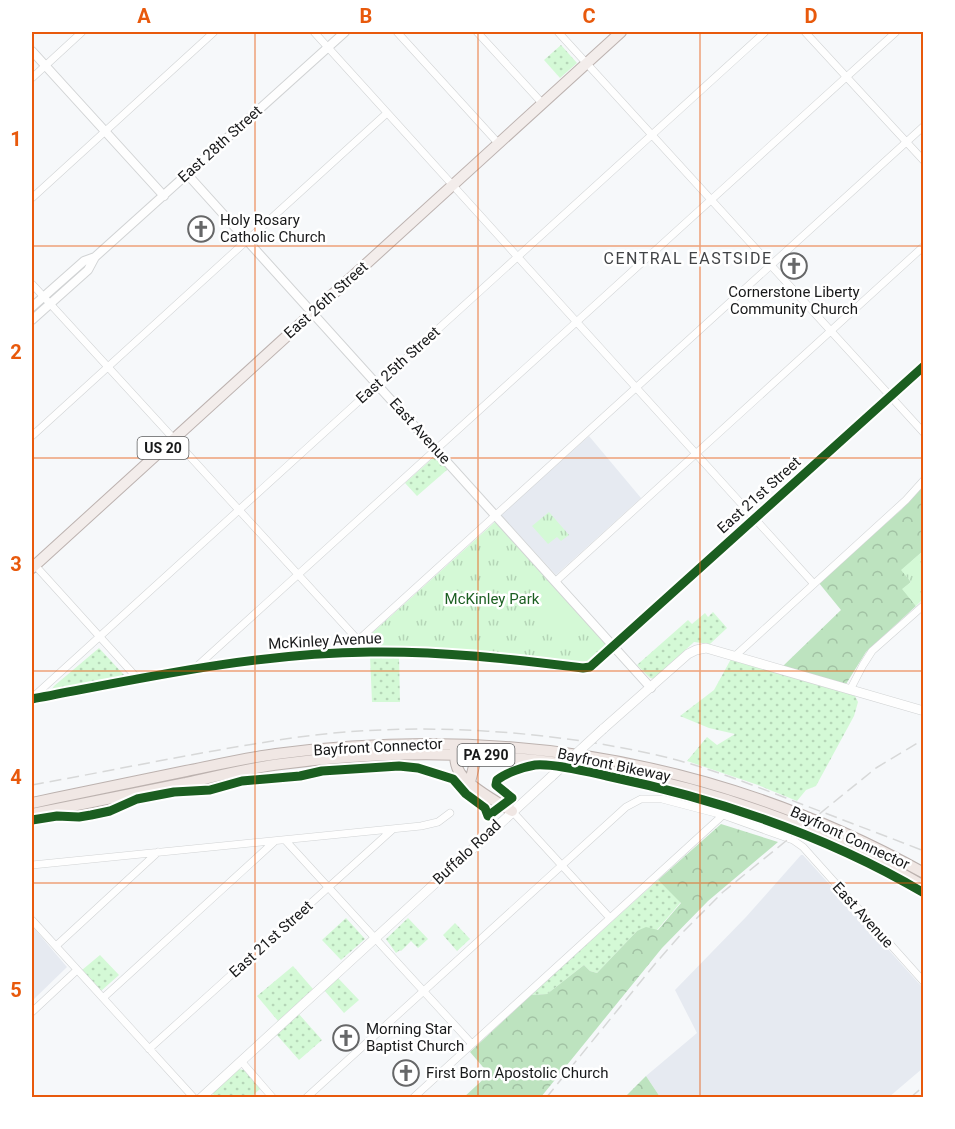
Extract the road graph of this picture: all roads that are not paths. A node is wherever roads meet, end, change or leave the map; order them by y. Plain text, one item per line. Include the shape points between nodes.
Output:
1 (82, 32) edge
2 (214, 32) edge
3 (314, 32) edge
4 (345, 32) edge
5 (397, 32) edge
6 (477, 32) edge
7 (558, 32) edge
8 (621, 32) edge
9 (765, 32) edge
10 (806, 32) edge
11 (896, 32) edge
12 (328, 47) junction
13 (32, 51) edge
14 (586, 63) junction
15 (45, 65) junction
16 (846, 77) junction
17 (32, 78) edge
18 (542, 103) junction
19 (387, 112) junction
20 (924, 126) edge
21 (105, 131) junction
22 (652, 134) junction
23 (906, 142) junction
24 (498, 143) junction
25 (924, 161) edge
26 (187, 174) junction
27 (453, 184) junction
28 (164, 196) junction
29 (32, 198) edge
30 (711, 200) junction
31 (247, 240) junction
32 (924, 246) edge
33 (518, 256) junction
34 (771, 265) junction
35 (32, 284) edge
36 (47, 300) junction
37 (32, 307) edge
38 (312, 312) junction
39 (32, 320) edge
40 (577, 322) junction
41 (830, 331) junction
42 (924, 366) edge
43 (108, 367) junction
44 (377, 384) junction
45 (636, 387) junction
46 (890, 396) junction
47 (924, 433) edge
48 (32, 436) edge
49 (173, 439) junction
50 (437, 450) junction
51 (696, 452) junction
52 (924, 480) edge
53 (239, 510) junction
54 (495, 514) junction
55 (756, 518) junction
56 (33, 565) edge
57 (298, 576) junction
58 (555, 581) junction
59 (814, 584) junction
60 (924, 604) edge
61 (100, 637) junction
62 (358, 641) junction
63 (615, 646) junction
64 (369, 652) junction
65 (344, 653) junction
66 (735, 656) junction
67 (194, 669) junction
68 (138, 680) junction
69 (651, 688) junction
70 (850, 690) junction
71 (32, 698) edge
72 (924, 711) edge
73 (455, 748) junction
74 (477, 754) junction
75 (470, 782) junction
76 (32, 803) edge
77 (512, 811) junction
78 (450, 813) dead end
79 (32, 814) edge
80 (723, 815) junction
81 (392, 830) junction
82 (285, 840) junction
83 (274, 842) junction
84 (158, 852) junction
85 (32, 865) edge
86 (562, 865) junction
87 (924, 873) edge
88 (924, 886) edge
89 (328, 888) junction
90 (610, 918) junction
91 (32, 920) edge
92 (375, 939) junction
93 (56, 946) junction
94 (77, 970) junction
95 (924, 982) edge
96 (423, 992) junction
97 (103, 998) junction
98 (32, 1012) edge
99 (472, 1044) junction
100 (149, 1049) junction
101 (241, 1061) junction
102 (194, 1098) edge
103 (201, 1098) edge
104 (273, 1098) edge
105 (306, 1098) edge
106 (412, 1098) edge

1 - 15 street
2 - 21 street
3 - 12 street
4 - 12 street, East 28th Street
5 - 24 street
6 - 18 street
7 - 14 street
8 - 14 main road, East 26th Street / US 20
9 - 22 street, East 25th Street
10 - 16 street
11 - 16 street
12 - 19 street
12 - 26 street, East 28th Street
13 - 15 street
14 - 18 main road, East 26th Street / US 20
14 - 22 street
15 - 17 street
15 - 21 street
16 - 23 street
16 - 30 street
18 - 24 main road, East 26th Street / US 20
19 - 27 street
19 - 31 street
20 - 23 street
21 - 28 street
21 - 29 street
22 - 30 street
22 - 33 street, East 25th Street
23 - 25 street
23 - 34 street
24 - 27 main road, East 26th Street / US 20
26 - 28 street, East 28th Street
26 - 31 street, East Avenue
27 - 33 street
27 - 38 main road, East 26th Street / US 20
28 - 36 street, East 28th Street via 95,257 84,261
30 - 34 street
30 - 40 street
31 - 38 street, East Avenue
31 - 43 street
32 - 41 street
33 - 40 street
33 - 44 street, East 25th Street
34 - 41 street
34 - 45 street
35 - 36 street
36 - 37 street, East 28th Street
36 - 39 street, East 28th Street
36 - 43 street
38 - 44 street, East Avenue
38 - 49 main road, East 26th Street / US 20
40 - 45 street
40 - 50 street
41 - 46 street
41 - 51 street
42 - 46 street, East 21st Street
43 - 48 street
43 - 49 street
44 - 50 street, East Avenue
44 - 53 street, East 25th Street
45 - 51 street
45 - 54 street
46 - 47 street
46 - 55 street, East 21st Street
49 - 53 street
49 - 56 main road, East 26th Street / US 20
50 - 54 street, East Avenue
50 - 57 street
51 - 55 street
51 - 58 street
52 - 59 street
53 - 57 street
53 - 61 street, East 25th Street
54 - 58 street, East Avenue
54 - 62 street
55 - 59 street
55 - 63 street, East 21st Street
56 - 61 street
57 - 62 street
57 - 67 street
58 - 63 street, East Avenue
59 - 66 street
60 - 70 street via 872,651
61 - 68 street
61 - 71 street, East 25th Street
62 - 64 street
62 - 65 street
63 - 64 street, McKinley Avenue via 586,668 465,655
63 - 69 street, East Avenue
64 - 65 street, McKinley Avenue
65 - 67 street, McKinley Avenue
66 - 69 main road, Buffalo Road via 706,648 696,650
66 - 70 main road, Buffalo Road
67 - 68 street, McKinley Avenue
68 - 71 street, McKinley Avenue
69 - 77 main road, Buffalo Road, bridge
70 - 72 main road, Buffalo Road
73 - 74 highway, Bayfront Connector / PA 290
73 - 75 highway via 458,771
73 - 76 highway, Bayfront Connector / PA 290 via 362,745 275,754
73 - 79 highway, Bayfront Connector / PA 290 via 279,764
73 - 87 highway, Bayfront Connector / PA 290 via 565,752 680,774 803,815
74 - 75 highway
74 - 88 highway, Bayfront Connector / PA 290 via 632,774 716,796 827,837
75 - 77 highway
77 - 86 street
77 - 92 main road, Buffalo Road
78 - 81 street via 432,825
80 - 86 street, East Avenue via 662,799 640,800 626,807
80 - 90 street
80 - 95 street, East Avenue via 781,834 803,847
81 - 82 street
81 - 89 street, East 21st Street
82 - 83 street
82 - 89 street
83 - 84 street
83 - 97 street
84 - 85 street
84 - 93 street
86 - 90 street
86 - 96 street
89 - 92 street
89 - 100 street, East 21st Street
90 - 99 street
91 - 93 street
92 - 96 street
92 - 101 main road, Buffalo Road
93 - 94 street
94 - 97 street
94 - 98 street
96 - 99 street
96 - 105 street
97 - 100 street
99 - 106 street
100 - 102 street
101 - 103 main road, Buffalo Road
101 - 104 street

